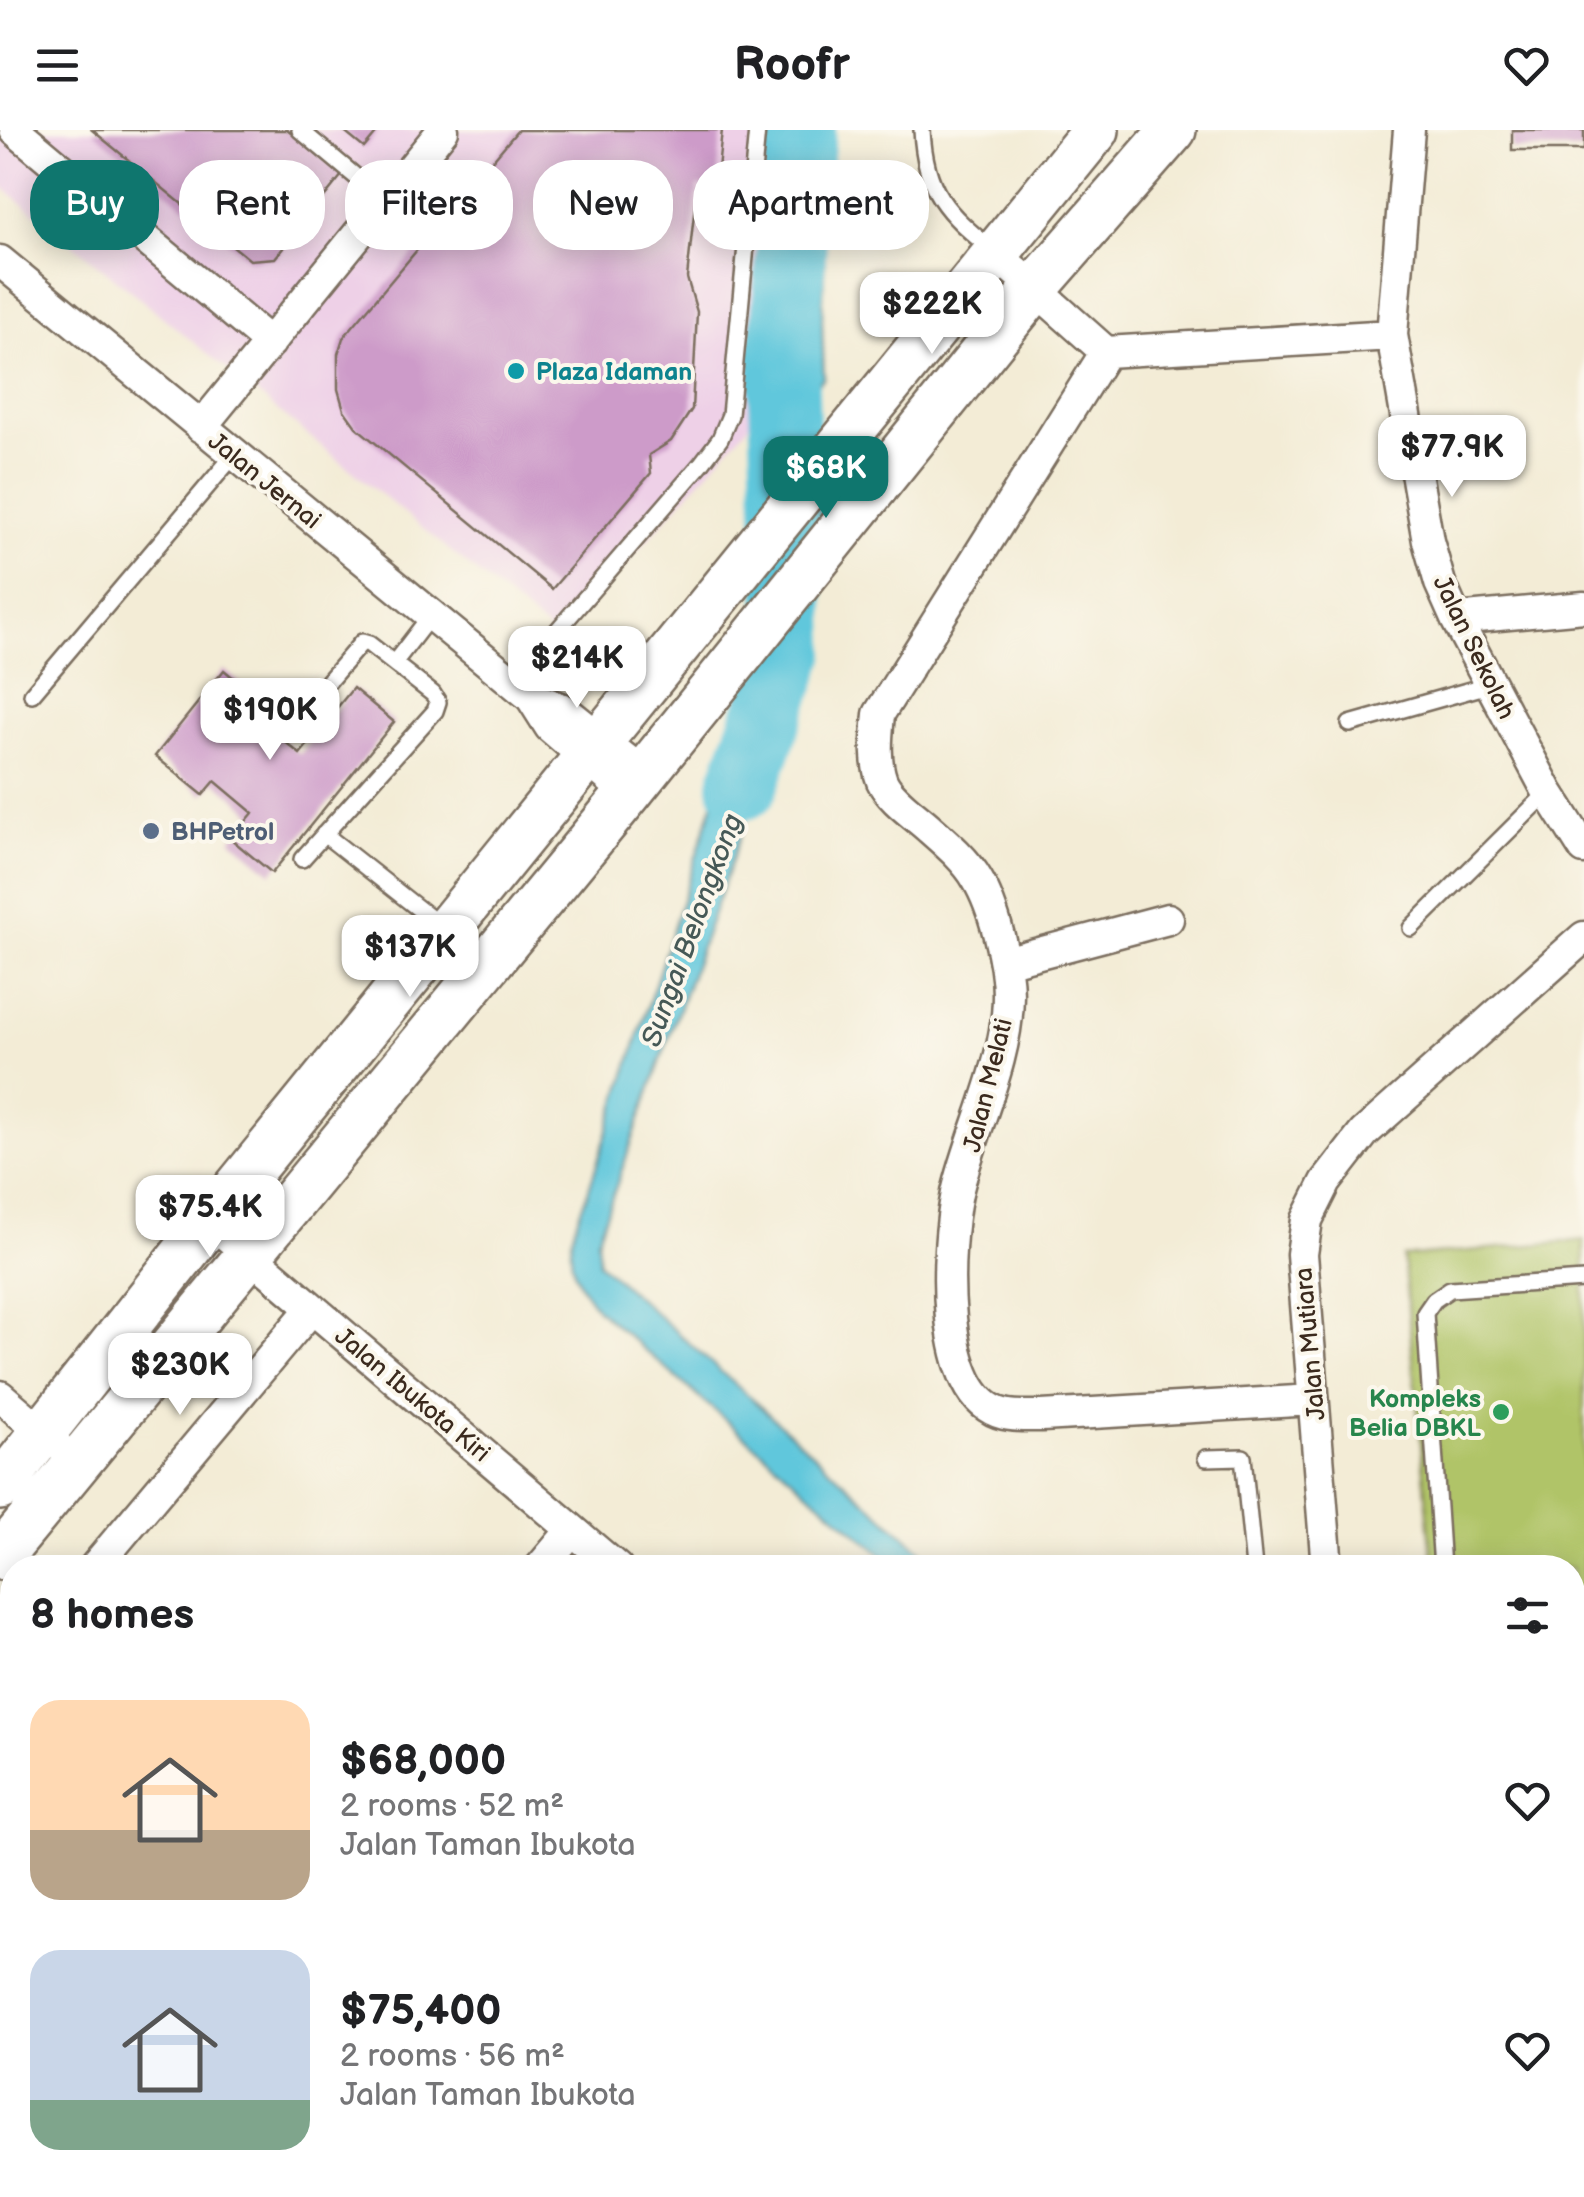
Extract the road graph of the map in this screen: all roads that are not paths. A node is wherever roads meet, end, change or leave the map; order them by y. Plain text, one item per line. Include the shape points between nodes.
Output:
1 (15, 130) edge
2 (300, 130) edge
3 (443, 130) edge
4 (757, 130) edge
5 (922, 130) edge
6 (1096, 130) edge
7 (1173, 130) edge
8 (1409, 130) edge
9 (419, 160) edge
10 (345, 167) edge
11 (346, 250) edge
12 (998, 254) junction
13 (0, 261) edge
14 (1035, 288) junction
15 (1392, 334) junction
16 (270, 343) junction
17 (1106, 352) junction
18 (201, 427) junction
19 (234, 455) junction
20 (1584, 608) edge
21 (431, 616) junction
22 (1456, 619) junction
23 (556, 632) dead end
24 (394, 663) junction
25 (1492, 684) junction
26 (32, 694) dead end
27 (292, 724) dead end
28 (1350, 724) dead end
29 (593, 748) junction
30 (636, 784) junction
31 (1548, 792) junction
32 (324, 834) junction
33 (1584, 849) edge
34 (302, 859) dead end
35 (1168, 918) dead end
36 (1411, 928) dead end
37 (446, 930) junction
38 (1584, 937) edge
39 (1004, 962) junction
40 (210, 1220) junction
41 (249, 1255) junction
42 (1584, 1280) edge
43 (312, 1308) junction
44 (0, 1396) edge
45 (1314, 1400) junction
46 (42, 1433) junction
47 (1206, 1458) dead end
48 (77, 1462) junction
49 (0, 1487) edge
50 (572, 1530) junction
51 (2, 1555) edge
52 (105, 1555) edge
53 (551, 1555) edge
54 (601, 1555) edge
55 (1253, 1555) edge
56 (1326, 1555) edge
57 (1441, 1555) edge

1 - 16 street
2 - 10 lane
3 - 9 street
4 - 23 lane via 730,414 720,439
5 - 12 lane via 924,162 940,201
6 - 12 main road
7 - 14 main road
8 - 15 street, Jalan Sekolah
11 - 16 street
12 - 14 street
12 - 29 main road
13 - 18 street, Jalan Jernai
14 - 17 street
14 - 30 main road
15 - 17 street
15 - 22 street, Jalan Sekolah via 1428,540
16 - 18 street
17 - 39 street, Jalan Melati via 879,714 883,784 977,878
18 - 19 street, Jalan Jernai
19 - 21 street, Jalan Jernai
19 - 26 lane
20 - 22 street
21 - 24 lane
21 - 29 street, Jalan Jernai via 531,697 550,727
22 - 25 street, Jalan Sekolah
24 - 27 lane via 362,642
24 - 32 lane via 433,694 435,711
25 - 28 lane
25 - 31 street, Jalan Sekolah
29 - 30 street, Jalan Jernai
29 - 37 main road
30 - 41 main road
31 - 33 street, Jalan Sekolah
31 - 36 lane
32 - 34 lane
32 - 37 lane
35 - 39 street
37 - 40 main road
38 - 45 street, Jalan Mutiara via 1364,1133 1326,1182 1307,1220 1302,1254
39 - 45 street, Jalan Melati via 1008,996 1001,1042 957,1194 951,1241 959,1368 977,1399 1002,1414 1042,1416
40 - 41 street, Jalan Ibukota Kiri
40 - 46 main road
41 - 43 street, Jalan Ibukota Kiri
41 - 48 main road
42 - 57 lane via 1450,1289 1425,1313
43 - 50 street, Jalan Ibukota Kiri
43 - 52 street
44 - 46 street
45 - 56 street, Jalan Mutiara
46 - 48 street
46 - 49 main road
47 - 55 lane via 1243,1457
48 - 51 main road
50 - 53 street
50 - 54 street, Jalan Ibukota Kiri

